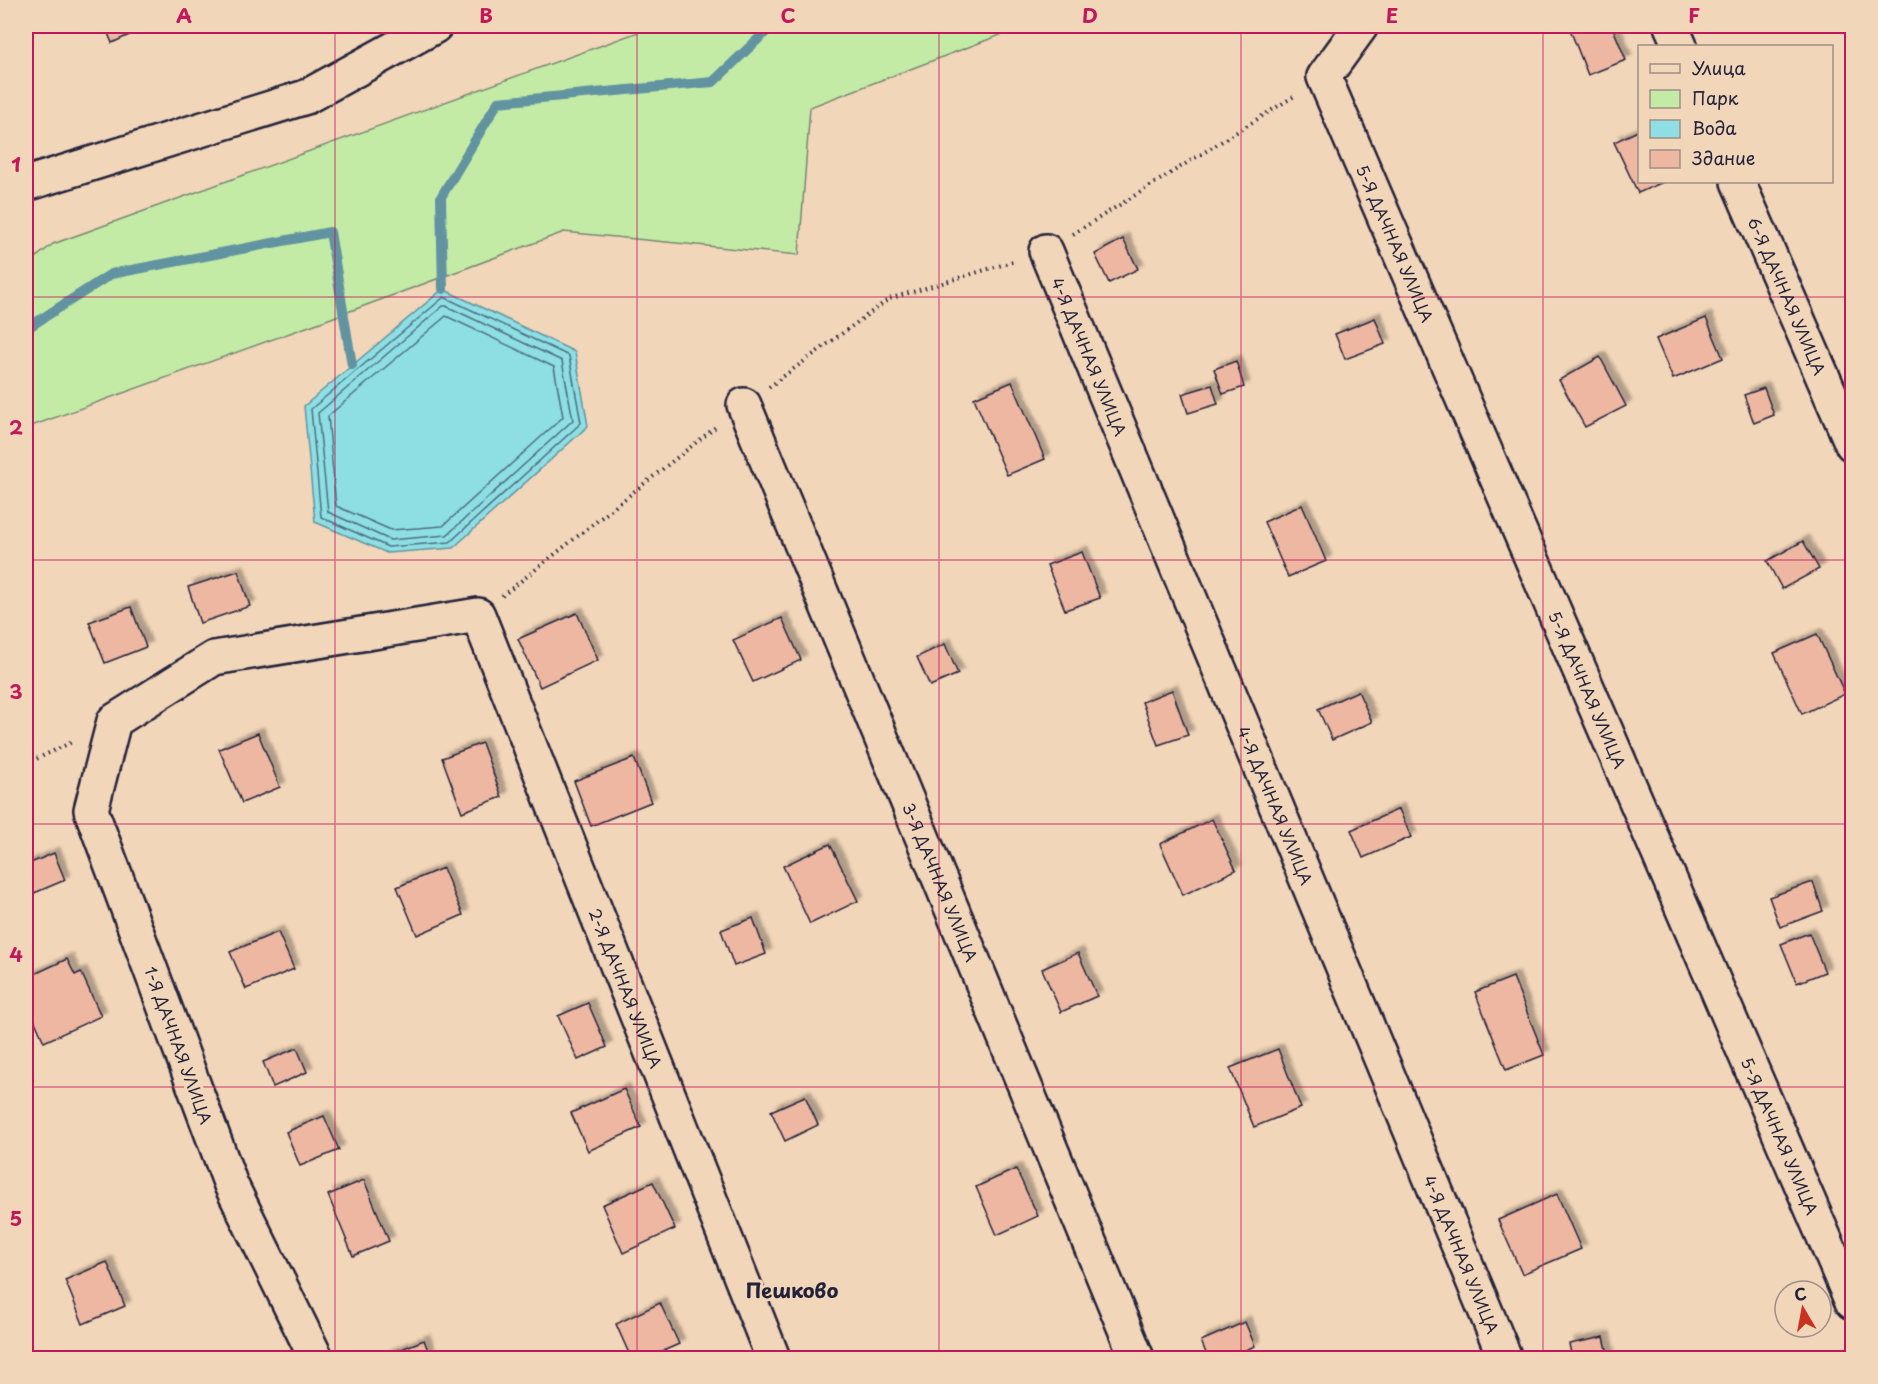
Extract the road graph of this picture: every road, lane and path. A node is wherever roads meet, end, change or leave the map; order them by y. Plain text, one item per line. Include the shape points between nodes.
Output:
1 (435, 26) edge
2 (1361, 26) edge
3 (1671, 26) edge
4 (1680, 45) edge
5 (1324, 77) junction
6 (1738, 183) edge
7 (26, 184) edge
8 (1046, 251) junction
9 (744, 405) junction
10 (1852, 444) edge
11 (478, 615) junction
12 (114, 721) junction
13 (26, 764) edge
14 (1852, 1302) edge
15 (316, 1359) edge
16 (773, 1359) edge
17 (1137, 1359) edge
18 (1505, 1359) edge

1 - 7 street via 306,98
2 - 5 street
3 - 4 street
5 - 8 path
5 - 14 street, 5-Я ДАЧНАЯ УЛИЦА
6 - 10 street, 6-Я ДАЧНАЯ УЛИЦА
8 - 9 path via 889,299
8 - 18 street, 4-Я ДАЧНАЯ УЛИЦА
9 - 11 path
9 - 17 street, 3-Я ДАЧНАЯ УЛИЦА
11 - 12 street via 214,658
11 - 16 street, 2-Я ДАЧНАЯ УЛИЦА
12 - 13 path
12 - 15 street, 1-Я ДАЧНАЯ УЛИЦА via 92,810 231,1185

